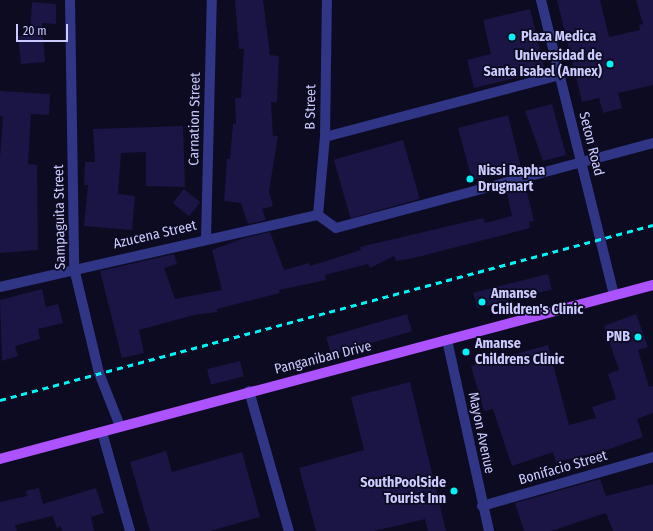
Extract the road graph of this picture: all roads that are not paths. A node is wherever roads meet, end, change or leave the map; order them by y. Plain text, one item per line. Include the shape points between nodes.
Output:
1 (70, 0) edge
2 (212, 0) edge
3 (327, 0) edge
4 (541, 0) edge
5 (560, 75) junction
6 (325, 137) junction
7 (653, 143) edge
8 (581, 161) junction
9 (318, 214) junction
10 (206, 238) junction
11 (74, 268) junction
12 (653, 285) edge
13 (0, 287) edge
14 (614, 295) junction
15 (447, 340) junction
16 (249, 391) junction
17 (120, 426) junction
18 (102, 432) junction
19 (653, 457) edge
20 (0, 459) edge
21 (482, 506) junction
22 (130, 531) edge
23 (290, 531) edge
24 (489, 531) edge

1 - 11 street, Sampaguita Street
2 - 10 street, Carnation Street
3 - 6 street, B Street
4 - 5 street, Seton Road
5 - 6 street
5 - 8 street, Seton Road
6 - 9 street, B Street
7 - 8 street
8 - 9 street via 336,228
8 - 14 street, Seton Road
9 - 10 street, Azucena Street
10 - 11 street, Azucena Street
11 - 13 street, Azucena Street
11 - 17 street, Sampaguita Street via 99,373
12 - 14 main road, Panganiban Drive
14 - 15 main road, Panganiban Drive
15 - 16 main road, Panganiban Drive
15 - 21 street, Mayon Avenue
16 - 17 main road, Panganiban Drive
16 - 23 street
17 - 18 main road, Panganiban Drive
18 - 20 main road, Panganiban Drive
18 - 22 street
19 - 21 street, Bonifacio Street
21 - 24 street, Mayon Avenue

